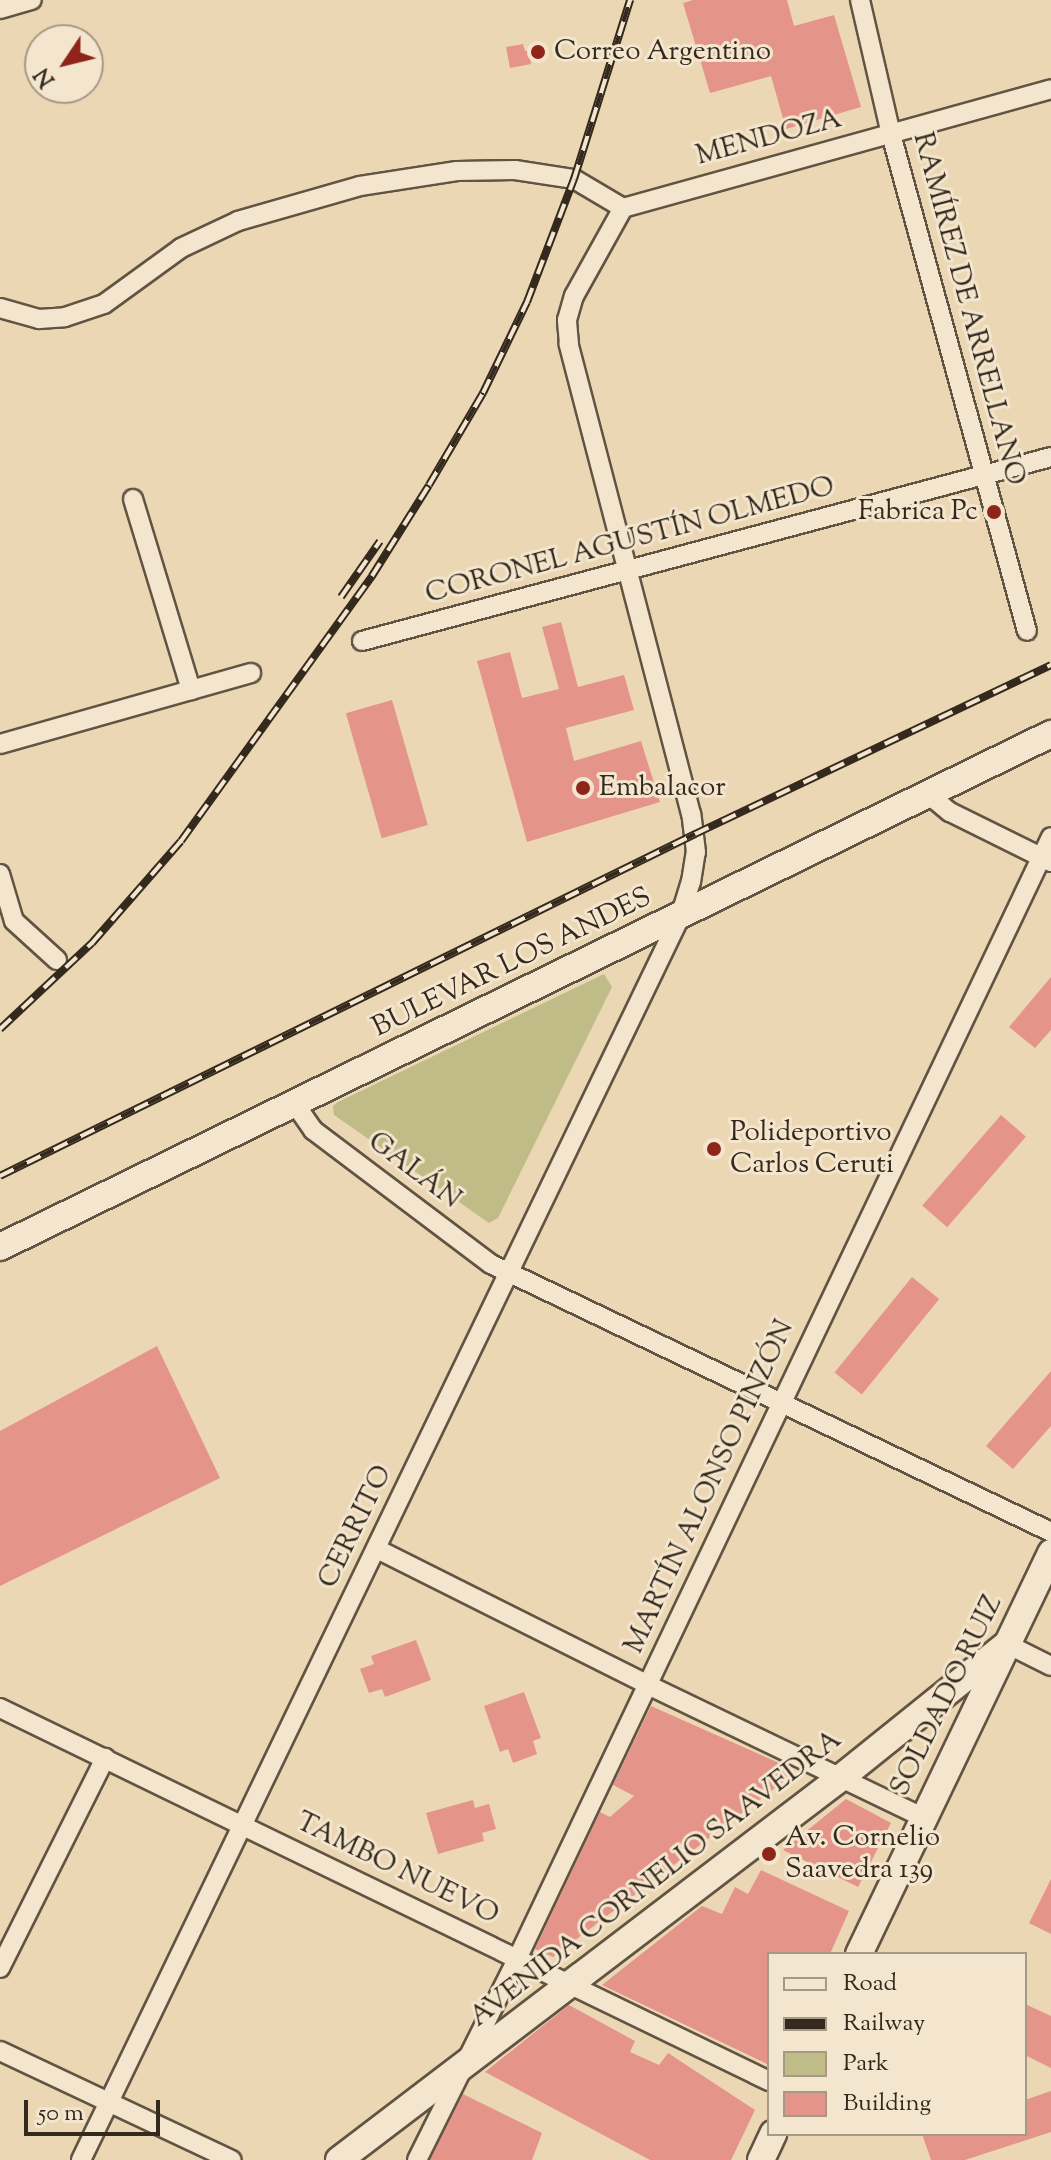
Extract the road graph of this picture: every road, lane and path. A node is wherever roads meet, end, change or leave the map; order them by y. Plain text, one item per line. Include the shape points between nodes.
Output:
1 (32, 0) edge
2 (860, 0) edge
3 (0, 9) edge
4 (1051, 89) edge
5 (891, 134) junction
6 (623, 208) junction
7 (0, 308) edge
8 (1051, 457) edge
9 (984, 474) junction
10 (133, 499) dead end
11 (626, 571) junction
12 (1027, 631) dead end
13 (362, 641) dead end
14 (251, 673) dead end
15 (191, 690) junction
16 (1051, 734) edge
17 (0, 744) edge
18 (927, 793) junction
19 (1051, 837) edge
20 (1047, 860) edge
21 (0, 874) edge
22 (680, 917) junction
23 (57, 960) dead end
24 (295, 1104) junction
25 (0, 1247) edge
26 (509, 1274) junction
27 (781, 1404) junction
28 (1051, 1532) edge
29 (377, 1549) junction
30 (1051, 1553) edge
31 (1007, 1644) junction
32 (1051, 1666) edge
33 (648, 1685) junction
34 (0, 1708) edge
35 (105, 1758) junction
36 (843, 1776) junction
37 (924, 1818) junction
38 (241, 1825) junction
39 (860, 1952) edge
40 (518, 1957) junction
41 (0, 1968) edge
42 (572, 1984) junction
43 (0, 2051) edge
44 (462, 2070) junction
45 (767, 2080) edge
46 (109, 2102) junction
47 (772, 2136) edge
48 (81, 2160) edge
49 (232, 2160) edge
50 (339, 2160) edge
51 (417, 2160) edge
52 (761, 2160) edge

1 - 3 street
2 - 5 street, RAMÍREZ DE ARRELLANO
4 - 5 street, MENDOZA
5 - 6 street, MENDOZA
5 - 9 street, RAMÍREZ DE ARRELLANO
6 - 7 street via 574,179 515,170 457,171 360,186 238,221 181,248 104,304 39,319
6 - 11 street, CERRITO via 574,296 567,320
8 - 9 street, CORONEL AGUSTÍN OLMEDO
9 - 11 street, CORONEL AGUSTÍN OLMEDO
9 - 12 street, RAMÍREZ DE ARRELLANO
10 - 15 street
11 - 13 street, CORONEL AGUSTÍN OLMEDO
11 - 22 street, CERRITO via 695,834 691,882
14 - 15 street
15 - 17 street
16 - 18 main road, BULEVAR LOS ANDES
18 - 20 street via 950,812
18 - 22 main road, BULEVAR LOS ANDES
19 - 20 street, MARTÍN ALONSO PINZÓN
20 - 27 street, MARTÍN ALONSO PINZÓN
21 - 23 street via 14,921
22 - 24 main road, BULEVAR LOS ANDES
22 - 26 street, CERRITO
24 - 25 main road, BULEVAR LOS ANDES
24 - 26 street, GALÁN via 313,1130
26 - 27 street, GALÁN
26 - 29 street, CERRITO
27 - 28 street, GALÁN
27 - 33 street, MARTÍN ALONSO PINZÓN
29 - 33 street
29 - 38 street, CERRITO
30 - 31 main road, SOLDADO RUIZ
31 - 32 street
31 - 36 main road, AVENIDA CORNELIO SAAVEDRA
31 - 37 main road, SOLDADO RUIZ
33 - 36 street
33 - 40 street, MARTÍN ALONSO PINZÓN
34 - 35 street, TAMBO NUEVO
35 - 38 street, TAMBO NUEVO
35 - 41 street
36 - 37 street
36 - 42 main road, AVENIDA CORNELIO SAAVEDRA
37 - 39 main road, SOLDADO RUIZ
38 - 40 street, TAMBO NUEVO
38 - 46 street, CERRITO
40 - 42 street, TAMBO NUEVO
40 - 44 street, MARTÍN ALONSO PINZÓN
42 - 44 main road, AVENIDA CORNELIO SAAVEDRA
42 - 45 street, TAMBO NUEVO
43 - 46 street
44 - 50 main road, AVENIDA CORNELIO SAAVEDRA
44 - 51 street, MARTÍN ALONSO PINZÓN
46 - 48 street, CERRITO
46 - 49 street
47 - 52 main road

